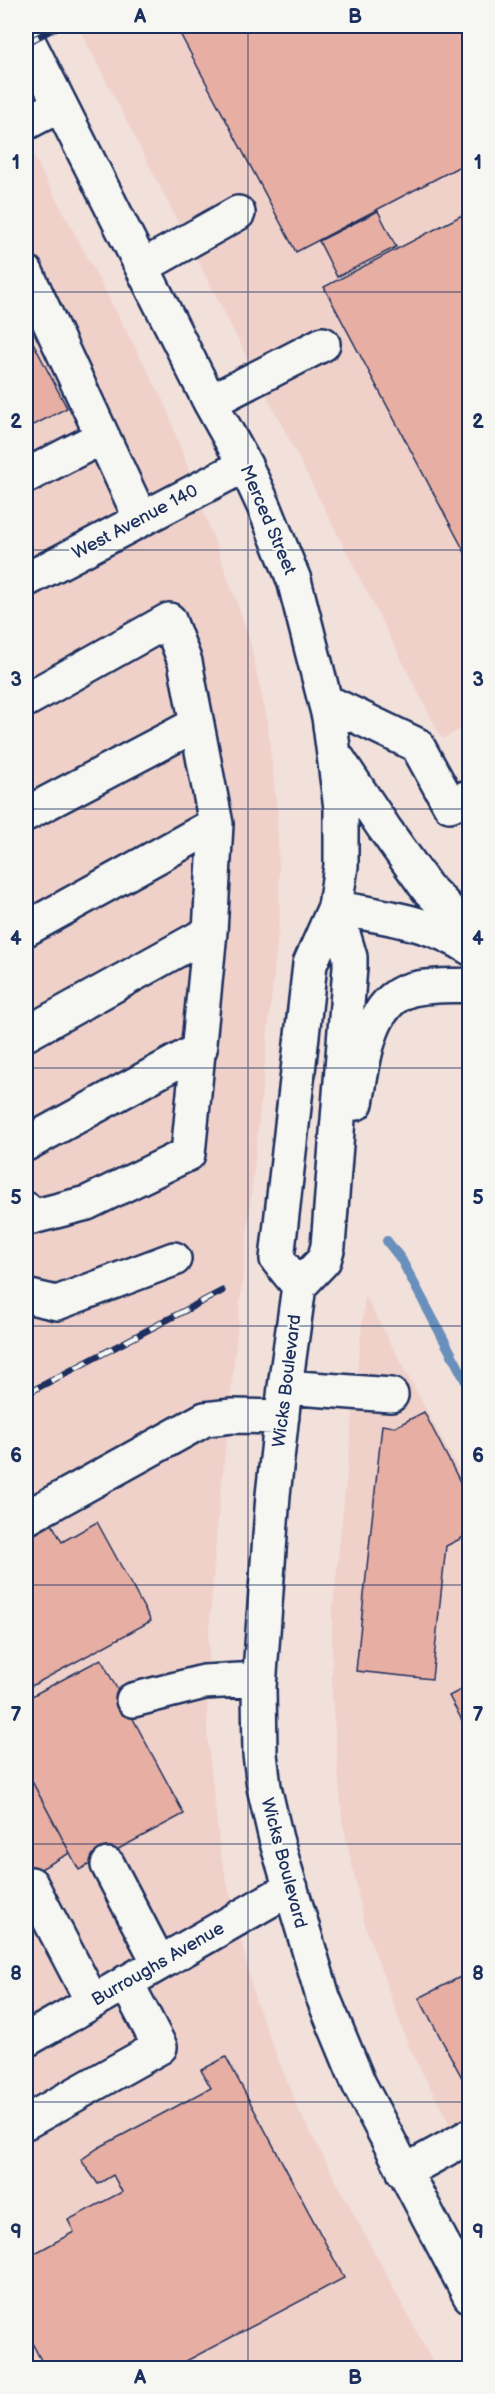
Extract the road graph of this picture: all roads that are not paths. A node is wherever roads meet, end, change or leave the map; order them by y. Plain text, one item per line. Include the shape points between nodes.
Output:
1 (26, 37) edge
2 (60, 105) junction
3 (26, 123) edge
4 (238, 213) dead end
5 (142, 267) junction
6 (26, 272) edge
7 (323, 344) dead end
8 (210, 402) junction
9 (102, 437) junction
10 (245, 465) junction
11 (26, 476) edge
12 (141, 519) junction
13 (26, 580) edge
14 (26, 700) edge
15 (325, 701) junction
16 (197, 724) junction
17 (334, 752) junction
18 (460, 800) edge
19 (26, 814) edge
20 (216, 824) junction
21 (335, 907) junction
22 (26, 929) edge
23 (210, 932) junction
24 (470, 939) edge
25 (470, 948) edge
26 (470, 985) edge
27 (26, 1034) edge
28 (200, 1048) junction
29 (26, 1144) edge
30 (26, 1209) edge
31 (328, 1246) junction
32 (174, 1259) dead end
33 (299, 1286) junction
34 (26, 1296) edge
35 (391, 1395) dead end
36 (283, 1402) junction
37 (26, 1518) edge
38 (260, 1679) junction
39 (133, 1700) dead end
40 (108, 1865) dead end
41 (31, 1884) dead end
42 (291, 1888) junction
43 (159, 1963) junction
44 (126, 1982) junction
45 (92, 2001) junction
46 (26, 2040) edge
47 (26, 2122) edge
48 (470, 2136) edge
49 (404, 2172) junction
50 (470, 2296) edge

1 - 2 street, Merced Street
2 - 3 street
2 - 5 street, Merced Street
4 - 5 street
5 - 8 street, Merced Street
6 - 9 street
7 - 8 street
8 - 10 street, Merced Street
9 - 11 street
9 - 12 street
10 - 12 street, West Avenue 140
10 - 15 street, Merced Street via 294,580
12 - 13 street, West Avenue 140
14 - 16 street via 169,620 185,662
15 - 17 street, Merced Street
15 - 18 street via 417,745
16 - 19 street
16 - 20 street
17 - 21 street, Merced Street via 340,808
17 - 24 street via 414,871
20 - 22 street
20 - 23 street
21 - 25 street via 414,923
21 - 31 street via 350,967
21 - 33 street via 310,964 280,1224 277,1259
23 - 27 street
23 - 28 street
26 - 31 street via 406,991 375,1020
28 - 29 street
28 - 30 street via 188,1154 87,1203 32,1217
31 - 33 street via 324,1260
32 - 34 street via 57,1303
33 - 36 street, Wicks Boulevard
35 - 36 street
36 - 37 street via 206,1419
36 - 38 street, Wicks Boulevard
38 - 39 street via 204,1682
38 - 42 street, Wicks Boulevard via 264,1787
40 - 43 street
41 - 45 street
42 - 43 street, Burroughs Avenue
42 - 49 street, Wicks Boulevard via 322,1997 359,2084
43 - 44 street, Burroughs Avenue
44 - 45 street, Burroughs Avenue
44 - 47 street via 160,2047
45 - 46 street, Burroughs Avenue
48 - 49 street
49 - 50 street, Wicks Boulevard

